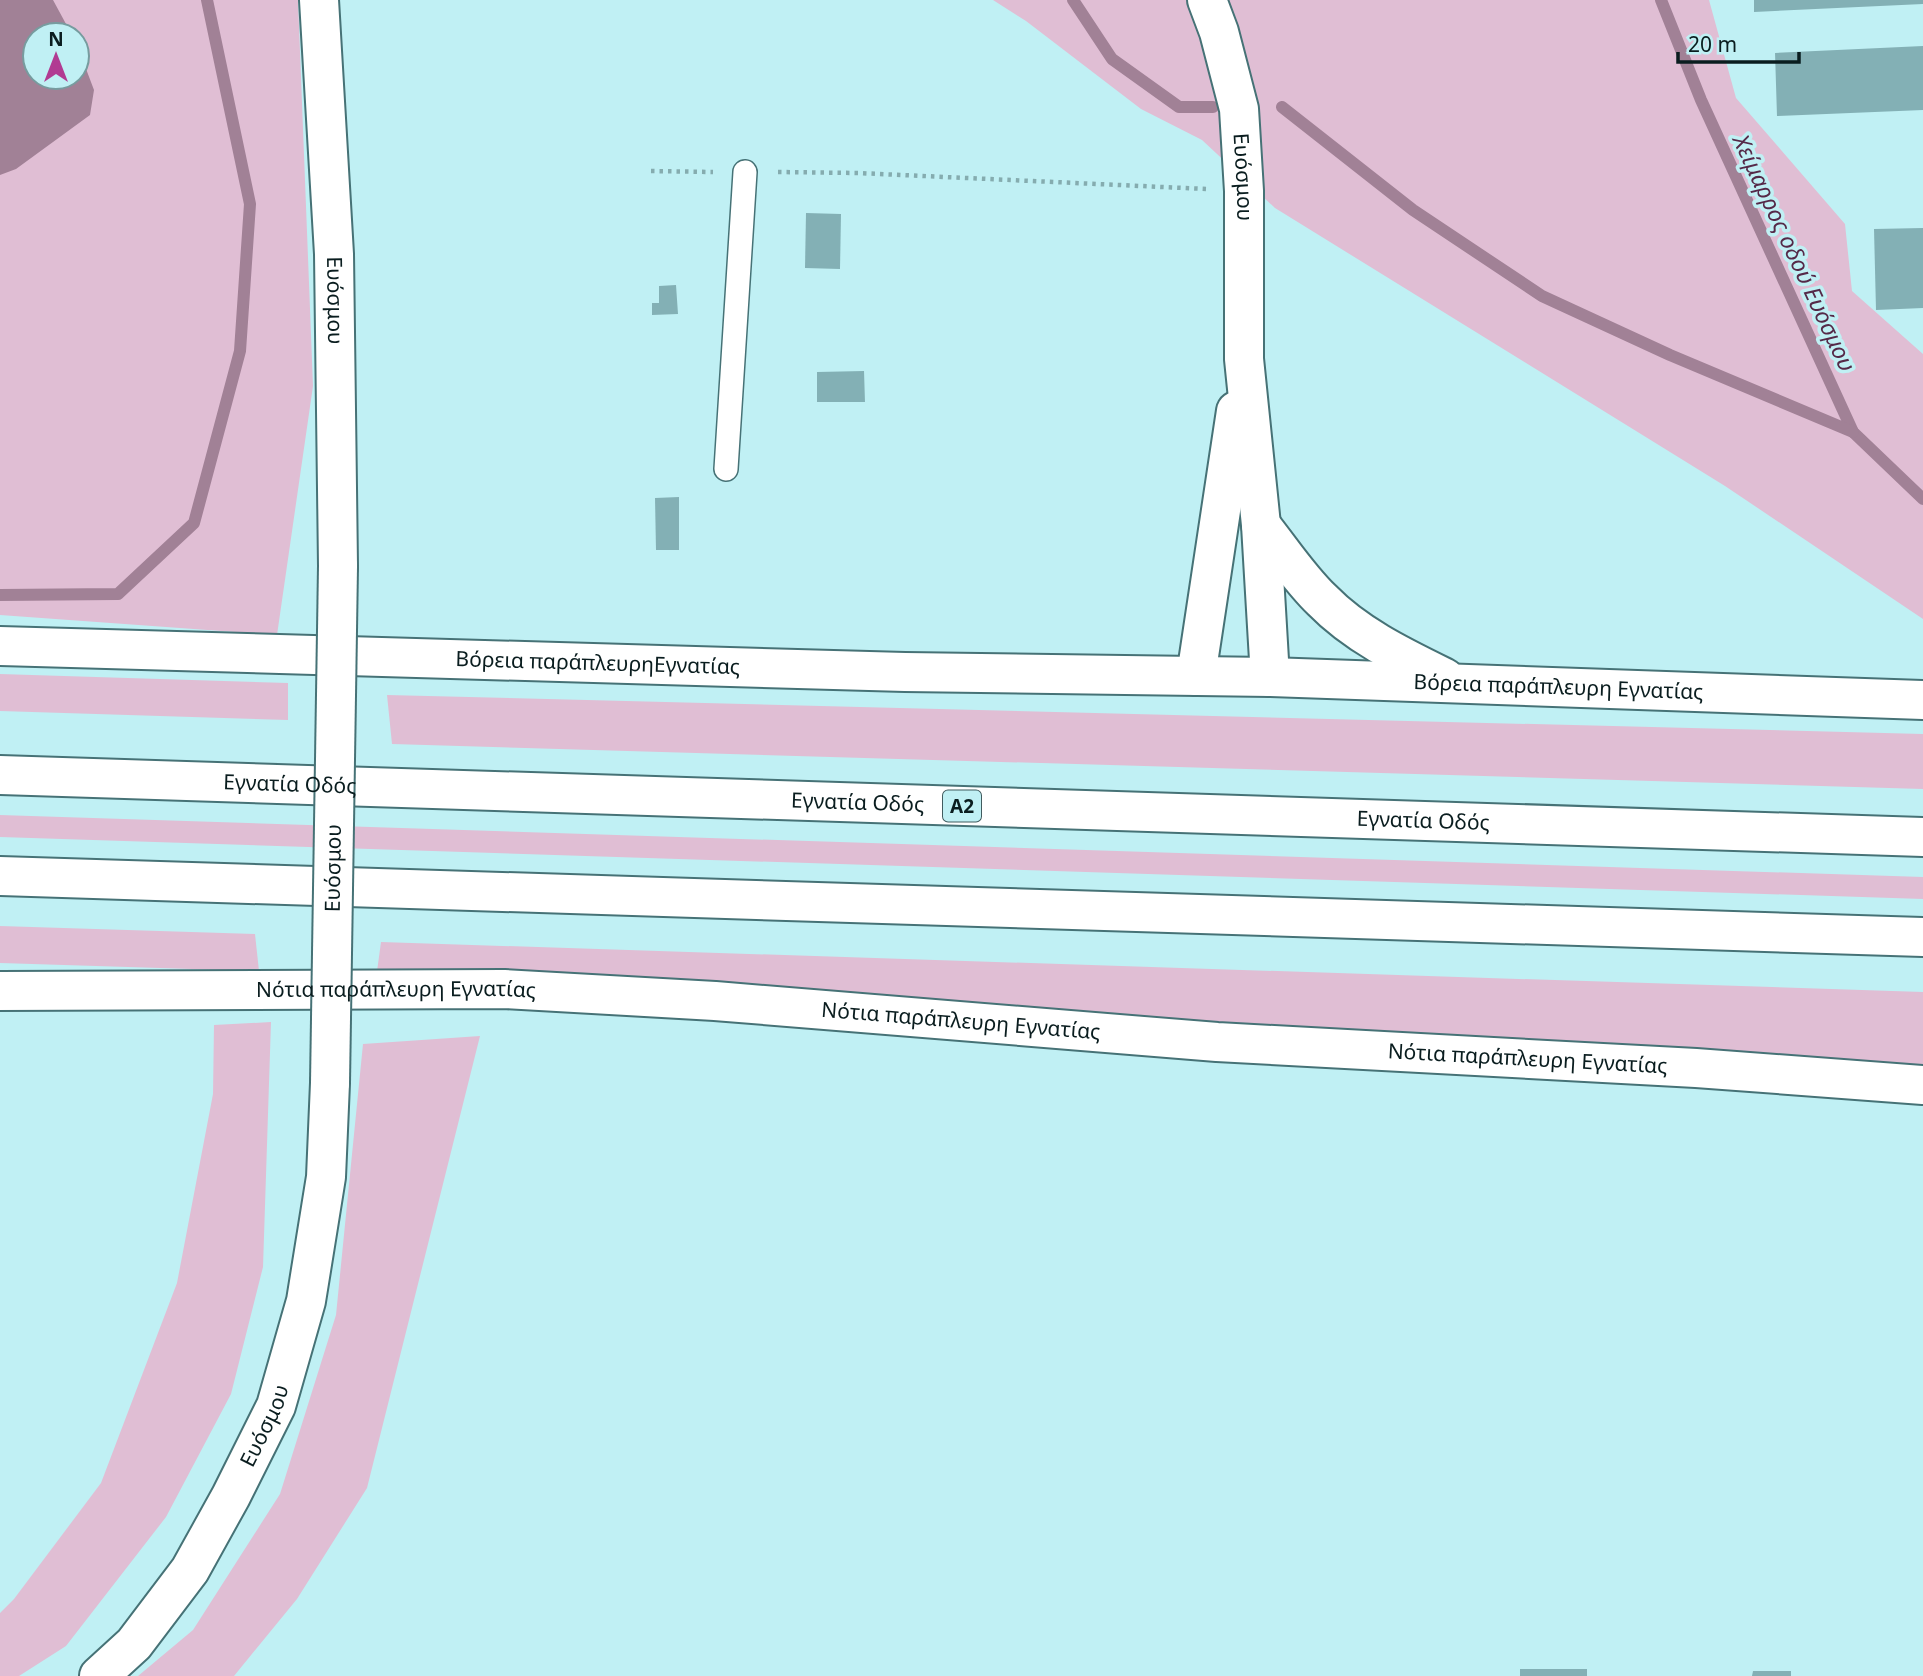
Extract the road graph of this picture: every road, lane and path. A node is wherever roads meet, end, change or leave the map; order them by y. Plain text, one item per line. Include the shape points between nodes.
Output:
1 (319, 0) edge
2 (1207, 0) edge
3 (651, 171) dead end
4 (745, 172) junction
5 (1244, 191) junction
6 (1244, 359) junction
7 (726, 469) dead end
8 (1262, 525) junction
9 (0, 646) edge
10 (1196, 676) junction
11 (1270, 677) junction
12 (1453, 682) junction
13 (1923, 700) edge
14 (0, 775) edge
15 (1923, 837) edge
16 (0, 876) edge
17 (1923, 937) edge
18 (0, 991) edge
19 (1923, 1085) edge
20 (99, 1676) edge

1 - 20 main road, Ευόσμου, bridge via 334,254 338,566 326,1177 306,1301 276,1406 190,1570 134,1644
2 - 5 main road, Ευόσμου via 1239,109
3 - 4 path
4 - 5 path
4 - 7 lane
5 - 6 main road, Ευόσμου
6 - 8 main road
6 - 10 main road
8 - 11 main road
8 - 12 main road via 1298,574 1349,624
9 - 10 main road, Βόρεια παράπλευρηΕγνατίας
10 - 11 main road, Βόρεια παράπλευρη Εγνατίας
11 - 12 main road, Βόρεια παράπλευρη Εγνατίας
12 - 13 main road, Βόρεια παράπλευρη Εγνατίας
14 - 15 main road, Εγνατία Οδός / Α2
16 - 17 main road
18 - 19 main road, Νότια παράπλευρη Εγνατίας via 504,989 716,1001 1217,1042

